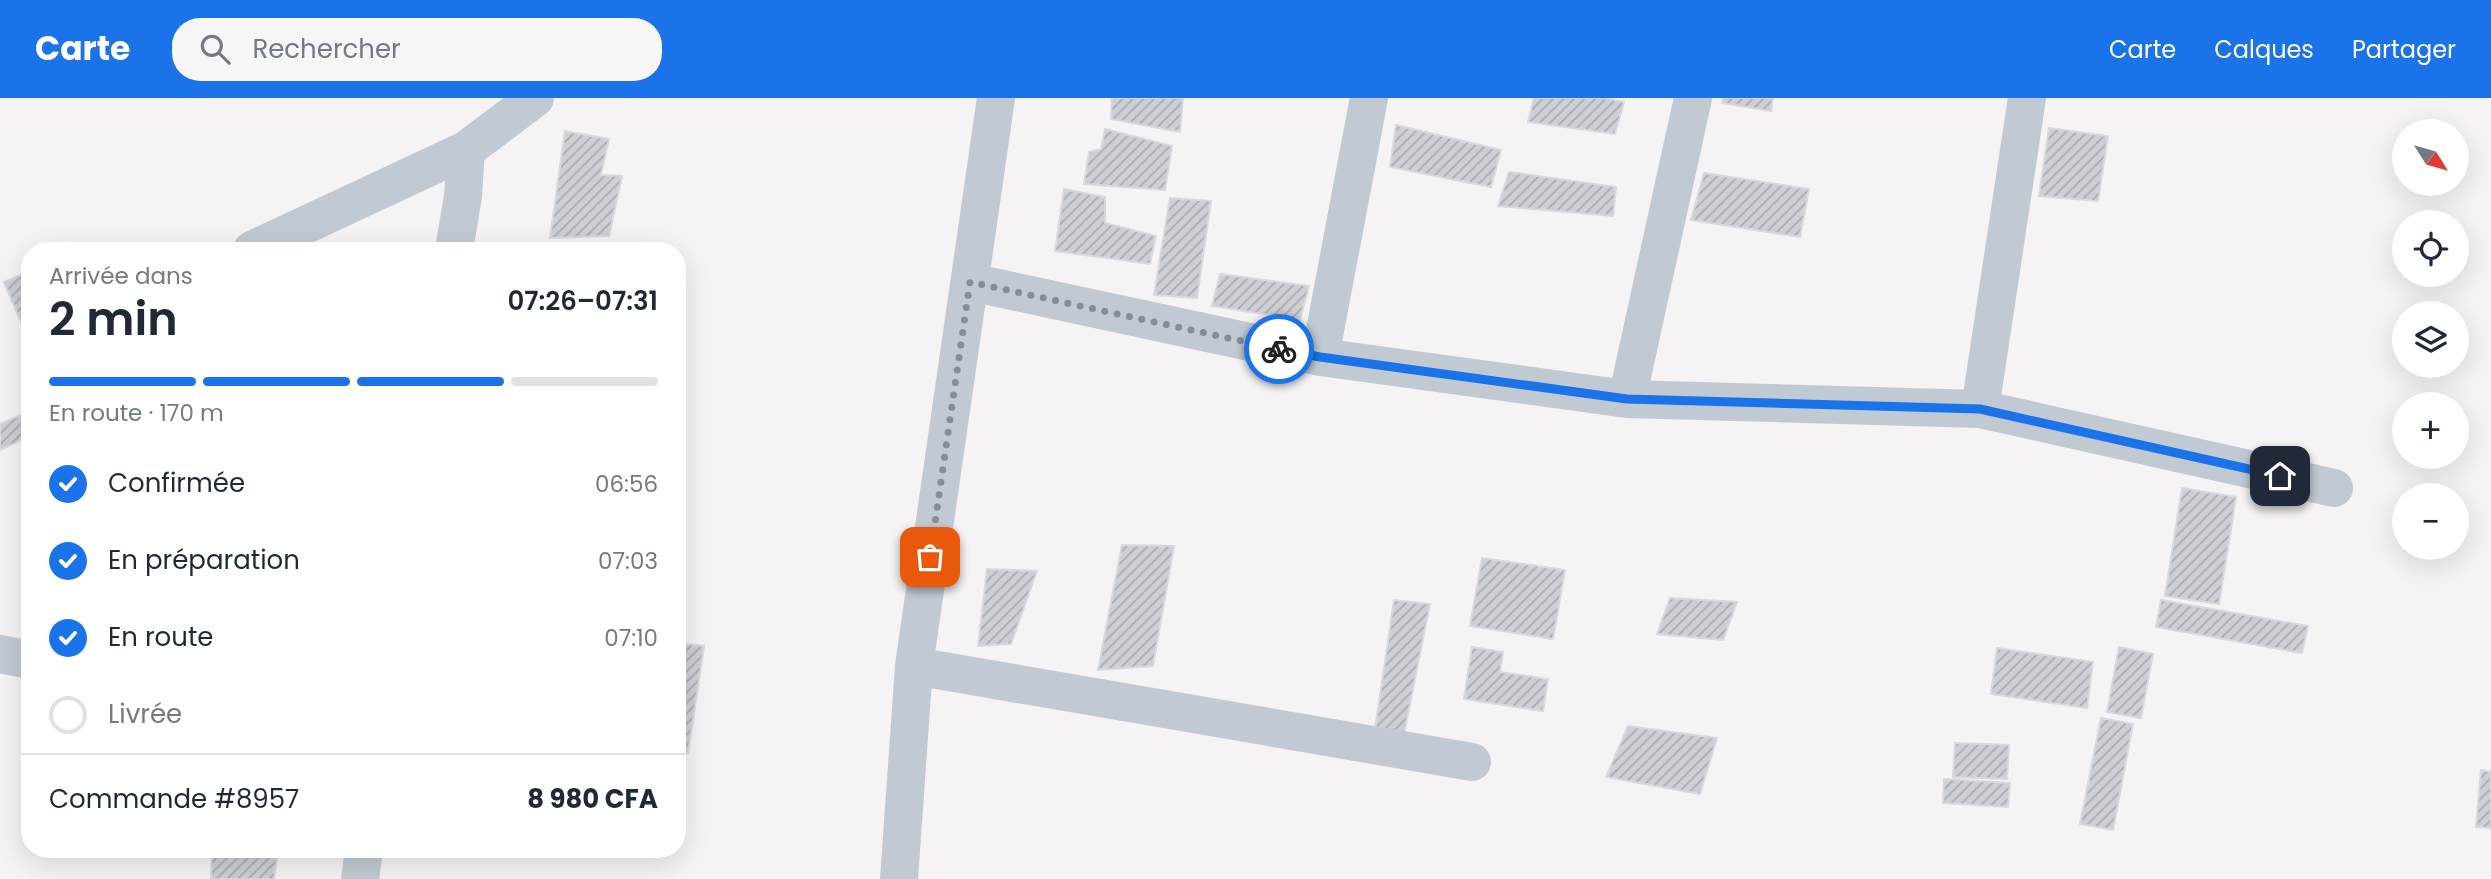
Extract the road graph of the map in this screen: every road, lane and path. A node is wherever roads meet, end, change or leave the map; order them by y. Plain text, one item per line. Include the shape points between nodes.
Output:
1 (535, 98) edge
2 (996, 98) edge
3 (1369, 98) edge
4 (1693, 98) edge
5 (2027, 98) edge
6 (466, 150) junction
7 (269, 242) edge
8 (455, 242) edge
9 (970, 282) junction
10 (1320, 357) junction
11 (1627, 399) junction
12 (1980, 409) junction
13 (2334, 488) dead end
14 (0, 654) edge
15 (21, 658) edge
16 (914, 666) junction
17 (1472, 762) dead end
18 (363, 858) edge
19 (360, 879) edge
20 (898, 879) edge

1 - 6 street
2 - 9 street
3 - 10 street
4 - 11 street
5 - 12 street
6 - 7 street
6 - 8 street
9 - 10 street
9 - 16 street
10 - 11 street
11 - 12 street
12 - 13 street
14 - 15 street
16 - 17 street
16 - 20 street
18 - 19 street

